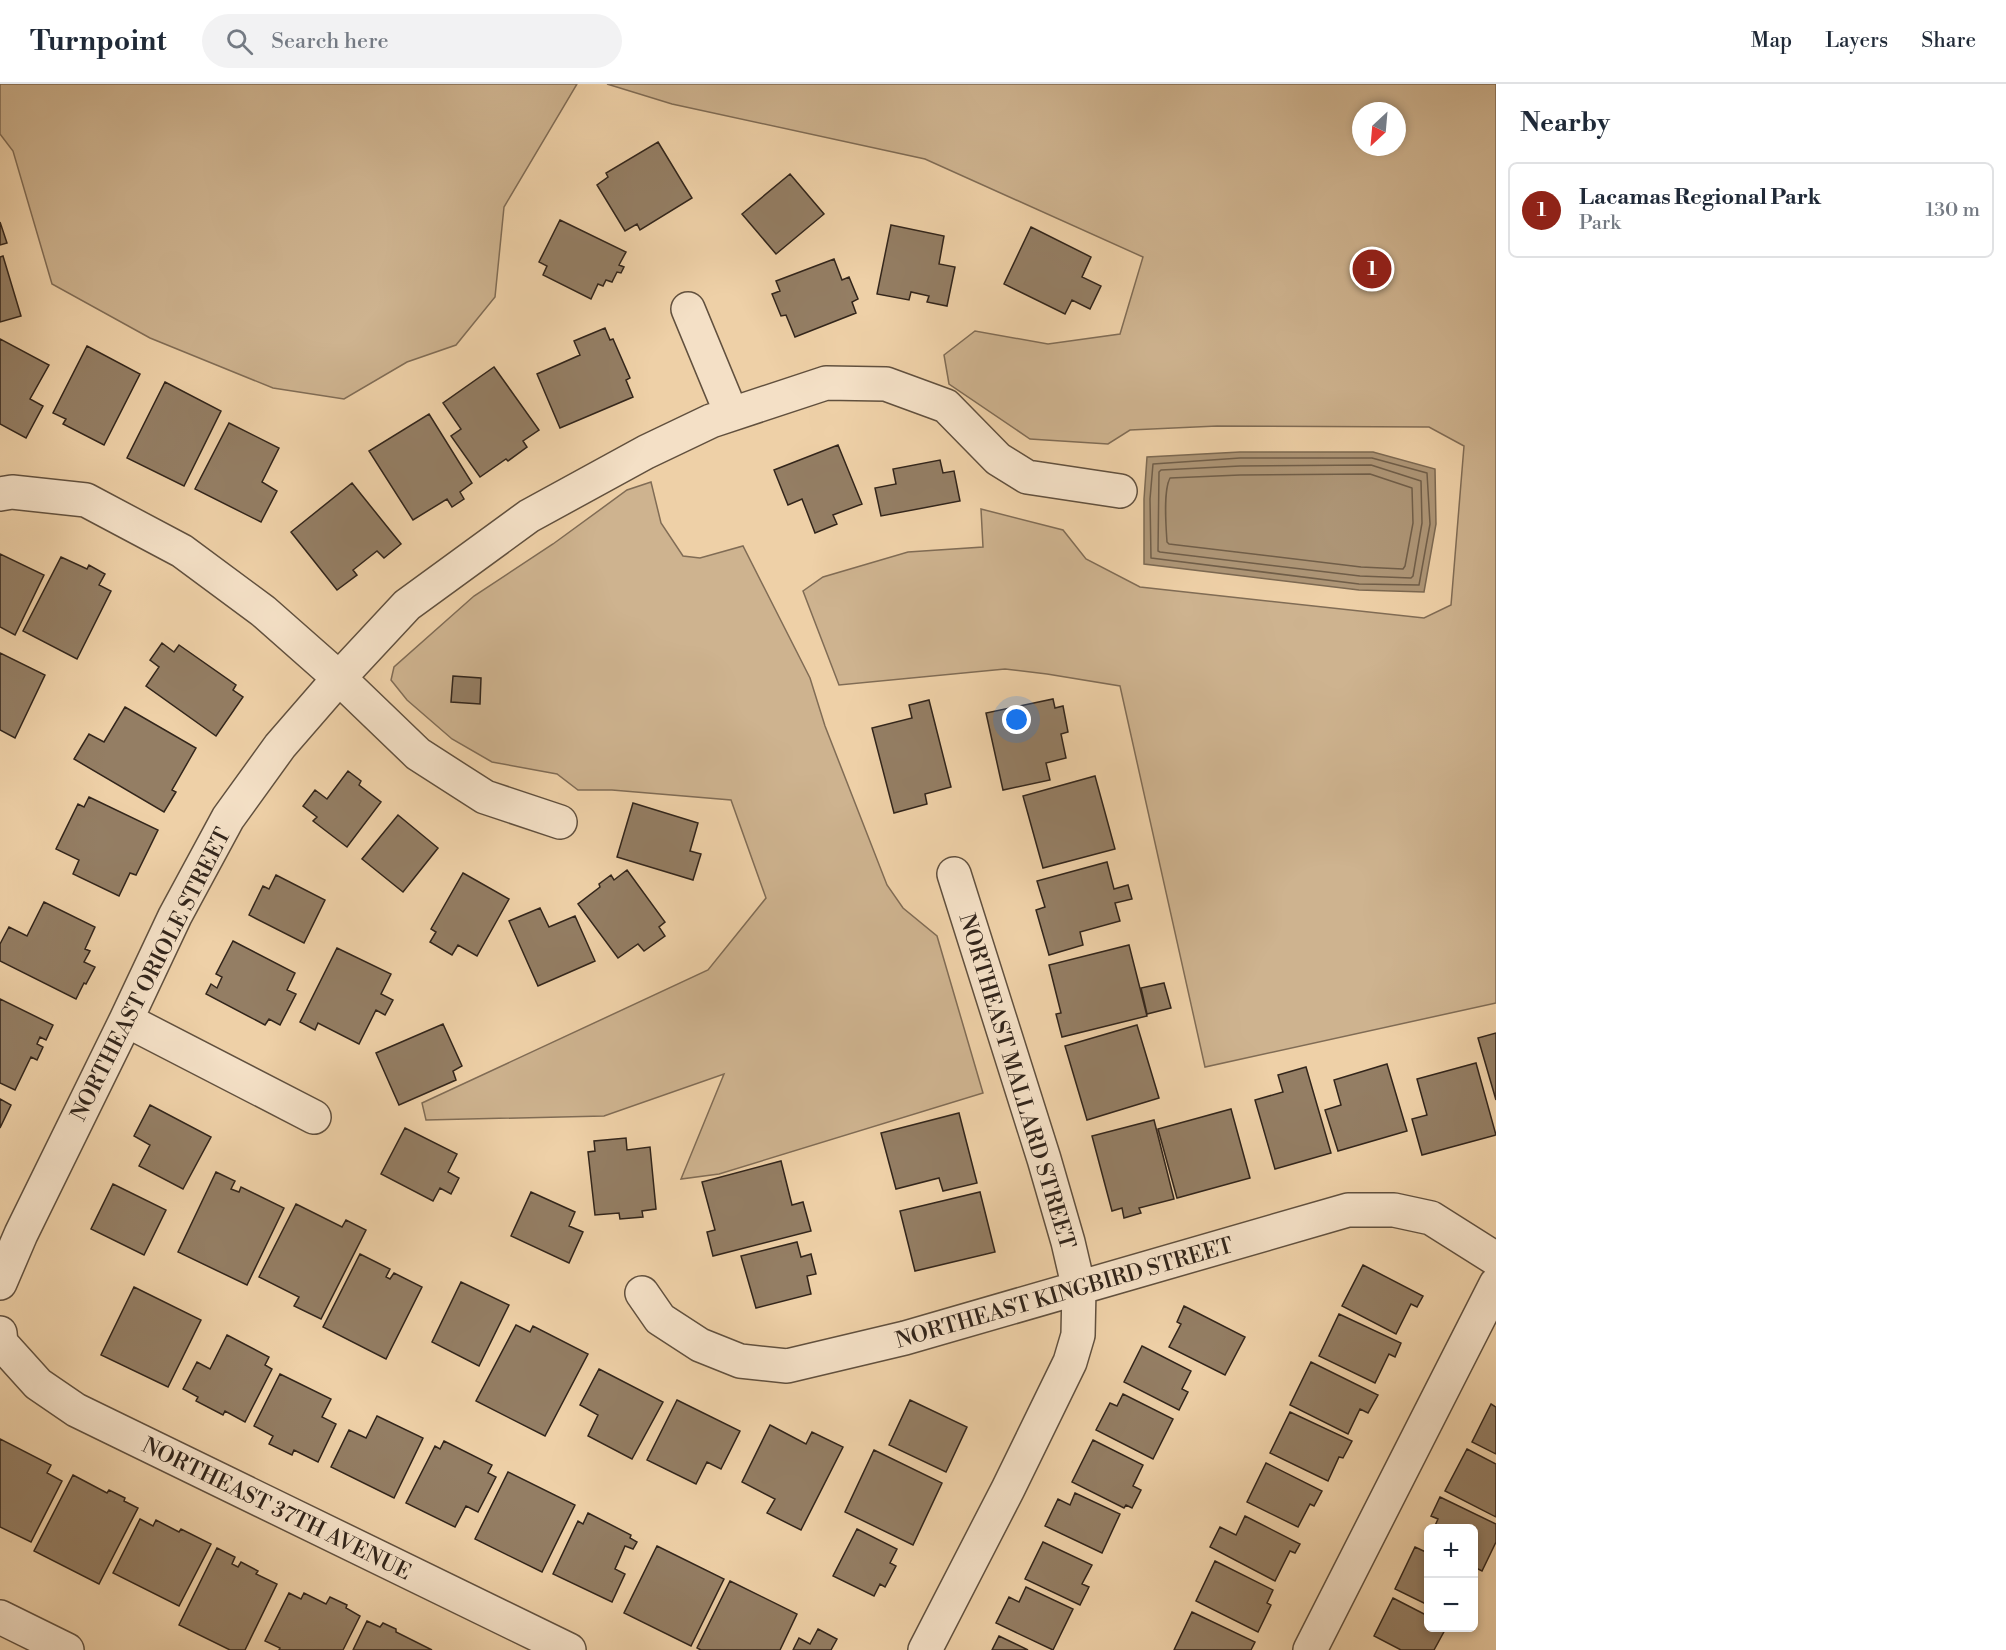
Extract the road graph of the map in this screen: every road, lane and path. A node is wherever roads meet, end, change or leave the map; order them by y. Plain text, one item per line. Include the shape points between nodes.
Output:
1 (688, 309) dead end
2 (731, 413) junction
3 (1120, 491) dead end
4 (0, 494) edge
5 (339, 678) junction
6 (560, 822) dead end
7 (954, 874) dead end
8 (126, 1020) junction
9 (314, 1117) dead end
10 (1496, 1259) edge
11 (0, 1283) edge
12 (1496, 1284) edge
13 (1078, 1289) junction
14 (642, 1293) dead end
15 (0, 1333) edge
16 (1, 1343) edge
17 (0, 1617) edge
18 (67, 1650) edge
19 (569, 1650) edge
20 (925, 1650) edge
21 (1310, 1650) edge

1 - 2 street
2 - 3 street, NORTHEAST ORIOLE STREET via 826,383 886,384 946,406 998,459 1027,477
2 - 5 street, NORTHEAST ORIOLE STREET via 646,452 529,516 407,605
4 - 5 street via 86,500 182,551 263,610
5 - 6 street via 418,754 485,797
5 - 8 street, NORTHEAST ORIOLE STREET via 280,746 228,818 175,916
7 - 13 street, NORTHEAST MALLARD STREET via 1044,1159
8 - 9 street
8 - 11 street, NORTHEAST ORIOLE STREET
10 - 13 street, NORTHEAST KINGBIRD STREET via 1431,1218 1394,1210 1348,1210
12 - 21 street
13 - 14 street, NORTHEAST KINGBIRD STREET via 894,1341 787,1366 740,1361 700,1345 660,1319
13 - 20 street, NORTHEAST MALLARD STREET via 1078,1335 1070,1362
15 - 16 street
16 - 19 street, NORTHEAST 37TH AVENUE via 38,1384 76,1410
17 - 18 street

